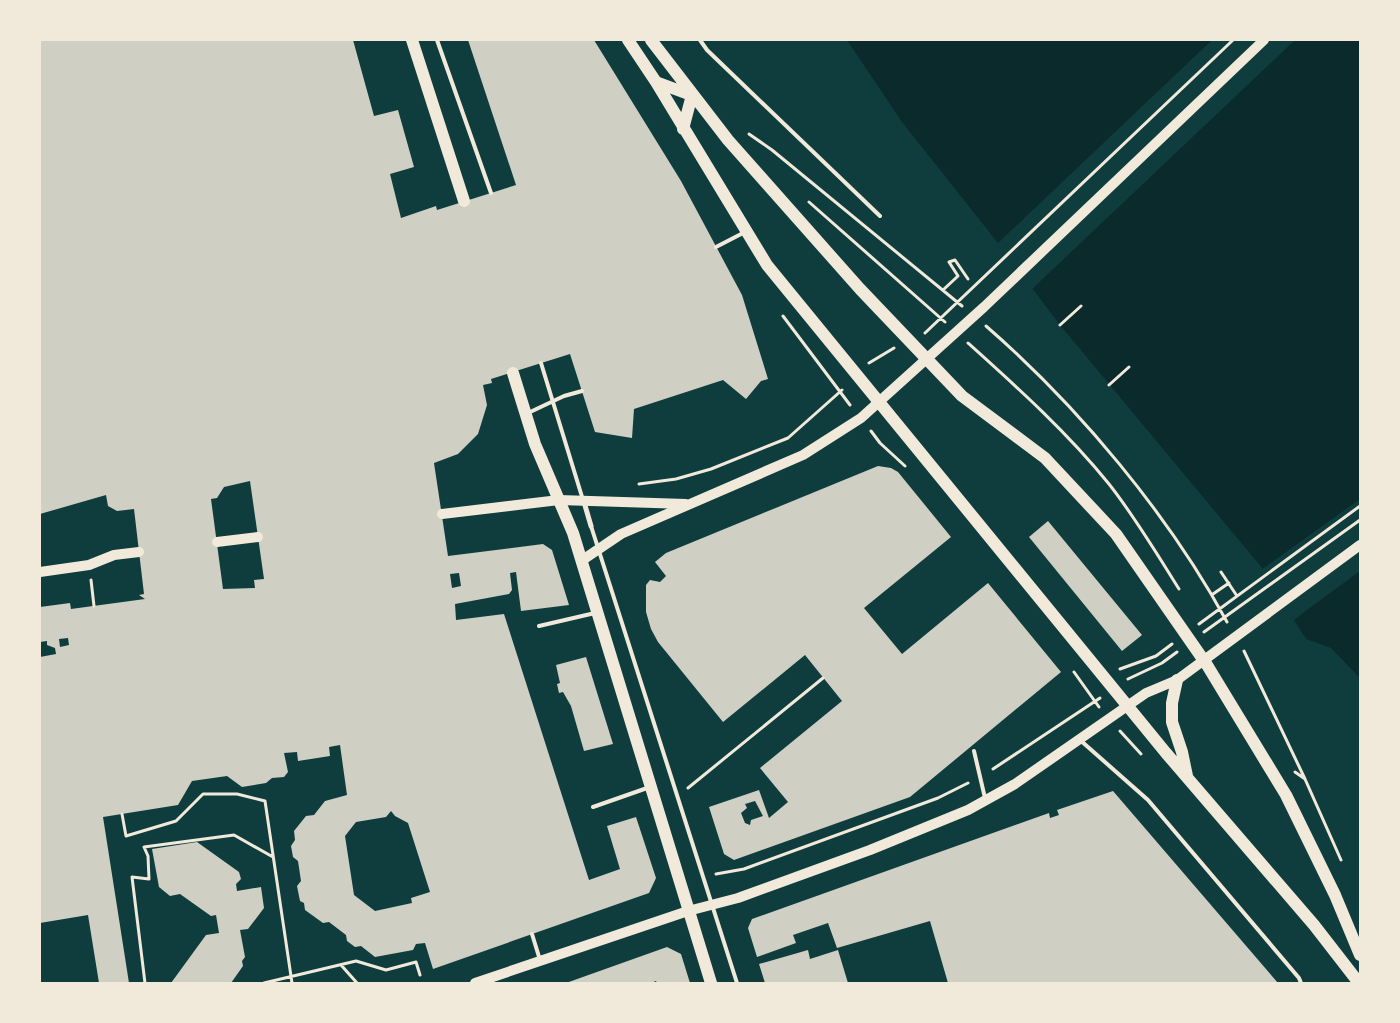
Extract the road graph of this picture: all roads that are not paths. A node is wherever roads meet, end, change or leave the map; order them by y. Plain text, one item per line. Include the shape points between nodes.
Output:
1 (412, 40) edge
2 (437, 40) edge
3 (628, 40) edge
4 (650, 40) edge
5 (700, 40) edge
6 (1264, 40) edge
7 (656, 82) junction
8 (692, 95) junction
9 (683, 129) junction
10 (490, 193) dead end
11 (464, 201) dead end
12 (880, 216) dead end
13 (746, 232) junction
14 (716, 246) dead end
15 (541, 363) dead end
16 (513, 373) dead end
17 (582, 391) dead end
18 (552, 401) junction
19 (879, 404) junction
20 (526, 414) junction
21 (558, 500) junction
22 (584, 502) junction
23 (690, 504) junction
24 (442, 514) dead end
25 (591, 526) joint
26 (258, 537) dead end
27 (217, 542) dead end
28 (1360, 545) edge
29 (599, 550) junction
30 (139, 552) dead end
31 (581, 561) junction
32 (40, 572) edge
33 (597, 613) junction
34 (539, 626) dead end
35 (1178, 680) junction
36 (1128, 704) junction
37 (1080, 740) junction
38 (974, 751) dead end
39 (1187, 776) junction
40 (650, 787) junction
41 (985, 800) junction
42 (593, 807) dead end
43 (712, 904) junction
44 (688, 910) junction
45 (532, 934) dead end
46 (1360, 954) edge
47 (540, 960) junction
48 (475, 983) edge
49 (711, 983) edge
50 (737, 983) edge
51 (1301, 983) edge
52 (1359, 983) edge

1 - 11 main road
2 - 10 lane
3 - 7 main road
4 - 8 main road
5 - 12 lane
6 - 19 main road
7 - 8 main road
7 - 9 main road
8 - 9 main road
8 - 46 main road via 860,289 962,396 1045,458 1116,534 1206,665 1286,795
9 - 13 main road
13 - 14 lane
13 - 19 main road via 767,266
15 - 18 lane
16 - 20 main road
17 - 18 lane
18 - 20 lane
18 - 22 lane
19 - 23 main road via 803,455
19 - 36 main road
20 - 21 main road
21 - 22 main road
21 - 24 main road
21 - 31 main road
22 - 23 main road
22 - 25 street
23 - 29 main road via 621,534
25 - 29 lane
26 - 27 main road
28 - 35 main road
29 - 31 main road
29 - 43 lane
30 - 32 main road via 114,555 90,565
31 - 33 main road
33 - 34 lane
33 - 40 main road
35 - 36 main road
35 - 39 main road via 1172,703 1172,722
36 - 37 main road
36 - 39 main road
37 - 41 main road
37 - 51 lane via 1148,800
38 - 41 lane
39 - 52 main road
40 - 42 lane
40 - 44 main road
41 - 43 main road via 870,850 738,898
43 - 44 main road
43 - 50 lane
44 - 47 main road
44 - 49 main road
45 - 47 lane
47 - 48 main road

